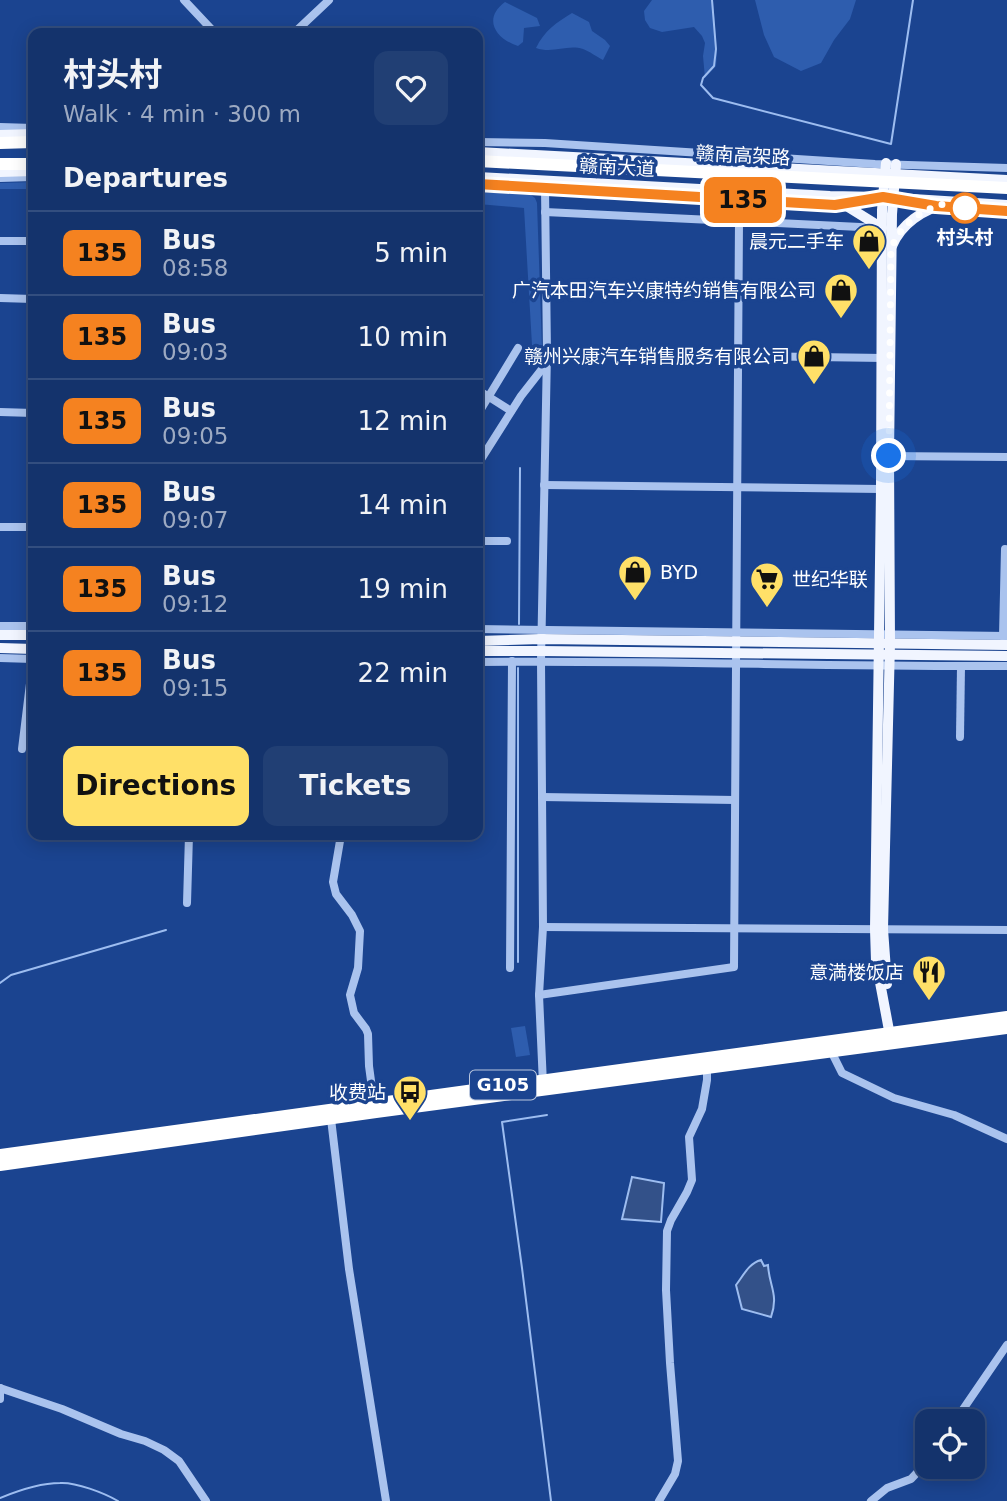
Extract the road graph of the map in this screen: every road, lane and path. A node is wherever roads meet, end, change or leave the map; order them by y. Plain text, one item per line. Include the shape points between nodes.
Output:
1 (184, 0) edge
2 (329, 0) edge
3 (210, 28) edge
4 (299, 28) edge
5 (0, 127) edge
6 (28, 128) edge
7 (28, 134) edge
8 (0, 135) edge
9 (28, 142) edge
10 (483, 142) edge
11 (0, 143) edge
12 (483, 152) edge
13 (483, 161) edge
14 (0, 168) edge
15 (1007, 168) edge
16 (483, 169) edge
17 (890, 169) junction
18 (28, 171) edge
19 (28, 172) edge
20 (483, 177) edge
21 (0, 178) edge
22 (1007, 180) edge
23 (483, 184) edge
24 (545, 188) junction
25 (1007, 188) edge
26 (793, 193) junction
27 (830, 196) junction
28 (1007, 196) edge
29 (887, 197) junction
30 (772, 202) junction
31 (964, 203) junction
32 (845, 204) junction
33 (1007, 205) edge
34 (936, 206) junction
35 (1007, 211) edge
36 (545, 212) junction
37 (739, 221) junction
38 (882, 228) junction
39 (0, 241) edge
40 (28, 241) edge
41 (891, 249) junction
42 (0, 298) edge
43 (28, 299) edge
44 (519, 348) dead end
45 (547, 353) junction
46 (738, 356) junction
47 (885, 358) junction
48 (546, 364) junction
49 (483, 394) edge
50 (488, 397) junction
51 (483, 406) edge
52 (511, 411) junction
53 (0, 412) edge
54 (28, 413) edge
55 (483, 456) edge
56 (885, 456) junction
57 (1007, 457) edge
58 (544, 485) junction
59 (737, 487) junction
60 (881, 489) junction
61 (0, 527) edge
62 (28, 527) edge
63 (483, 541) edge
64 (507, 541) dead end
65 (1005, 549) dead end
66 (0, 626) edge
67 (28, 626) edge
68 (483, 630) edge
69 (0, 635) edge
70 (28, 635) edge
71 (1006, 639) edge
72 (483, 641) edge
73 (541, 645) junction
74 (0, 648) edge
75 (736, 648) junction
76 (28, 649) edge
77 (884, 650) junction
78 (483, 651) edge
79 (1007, 656) edge
80 (0, 658) edge
81 (28, 659) edge
82 (512, 661) junction
83 (483, 662) edge
84 (961, 666) junction
85 (1007, 666) edge
86 (28, 700) edge
87 (960, 737) dead end
88 (22, 749) dead end
89 (542, 797) junction
90 (735, 800) junction
91 (189, 840) edge
92 (340, 840) edge
93 (187, 903) dead end
94 (543, 927) junction
95 (734, 928) junction
96 (879, 929) junction
97 (1007, 930) edge
98 (510, 968) dead end
99 (538, 995) junction
100 (1007, 1017) edge
101 (1007, 1028) edge
102 (892, 1038) junction
103 (831, 1051) junction
104 (707, 1069) junction
105 (543, 1085) junction
106 (374, 1103) junction
107 (331, 1119) junction
108 (1007, 1139) edge
109 (0, 1155) edge
110 (0, 1165) edge
111 (1007, 1345) edge
112 (0, 1388) edge
113 (0, 1399) edge
114 (964, 1409) edge
115 (915, 1475) edge
116 (206, 1501) edge
117 (386, 1501) edge
118 (659, 1501) edge
119 (871, 1501) edge

1 - 3 street
2 - 4 street
5 - 6 street
7 - 8 main road
9 - 11 highway
10 - 17 street
12 - 17 main road, 赣南大道
13 - 25 highway, 赣南高架路, bridge
14 - 18 highway
15 - 17 street
16 - 28 highway, 赣南高架路
17 - 22 main road, 赣南大道
17 - 29 main road
19 - 21 street
20 - 26 main road, 赣南大道
23 - 24 street
24 - 30 street
24 - 36 street
26 - 27 main road, 赣南大道
26 - 30 main road
27 - 29 main road, 赣南大道
27 - 32 main road
29 - 31 main road, 赣南大道
29 - 32 street
29 - 34 street
29 - 38 main road
29 - 41 main road
30 - 32 street
31 - 33 main road, 赣南大道
31 - 34 main road
32 - 38 main road
34 - 35 street
34 - 41 main road via 911,220
36 - 37 street
36 - 45 street
37 - 38 street
37 - 46 street
38 - 47 main road
39 - 40 street
41 - 47 main road
42 - 43 street
44 - 50 street
45 - 46 street
45 - 48 street
46 - 47 street
46 - 59 street
47 - 56 main road
48 - 52 street
48 - 58 street
49 - 50 street
50 - 51 street
50 - 52 street
52 - 55 street
53 - 54 street
56 - 57 street
56 - 60 main road
56 - 77 main road
58 - 59 street
58 - 73 street
59 - 60 street
59 - 75 street
60 - 77 main road
61 - 62 street
63 - 64 street
65 - 71 street
66 - 67 street
68 - 73 street
69 - 70 main road
71 - 77 main road
72 - 73 main road
73 - 75 main road
73 - 75 street
73 - 78 main road
73 - 82 street
73 - 89 street
74 - 76 main road
75 - 77 main road
75 - 77 street
75 - 90 street
77 - 79 main road
77 - 84 street
77 - 96 main road
80 - 81 street
82 - 83 street
82 - 98 street
84 - 85 street
84 - 87 street
86 - 88 street
89 - 90 street
89 - 94 street
90 - 95 street
91 - 93 street
92 - 106 street via 333,882 335,894 360,931 358,968 350,995 354,1013 368,1034
94 - 95 street
94 - 99 street
95 - 96 street
95 - 99 street via 734,967
96 - 97 street
96 - 102 main road
99 - 105 street
100 - 102 highway, G105
101 - 102 highway, G105
102 - 103 highway, G105
102 - 105 highway, G105
103 - 104 highway, G105
103 - 108 street via 842,1073 894,1098 954,1115
104 - 105 highway, G105
104 - 118 street via 702,1110 689,1137 692,1180 667,1231 670,1376 678,1461
105 - 106 highway, G105
105 - 107 highway, G105
106 - 109 highway, G105
107 - 110 highway, G105
107 - 117 street via 349,1269
111 - 114 street
112 - 113 street
112 - 116 street via 164,1450 179,1461
115 - 119 street

